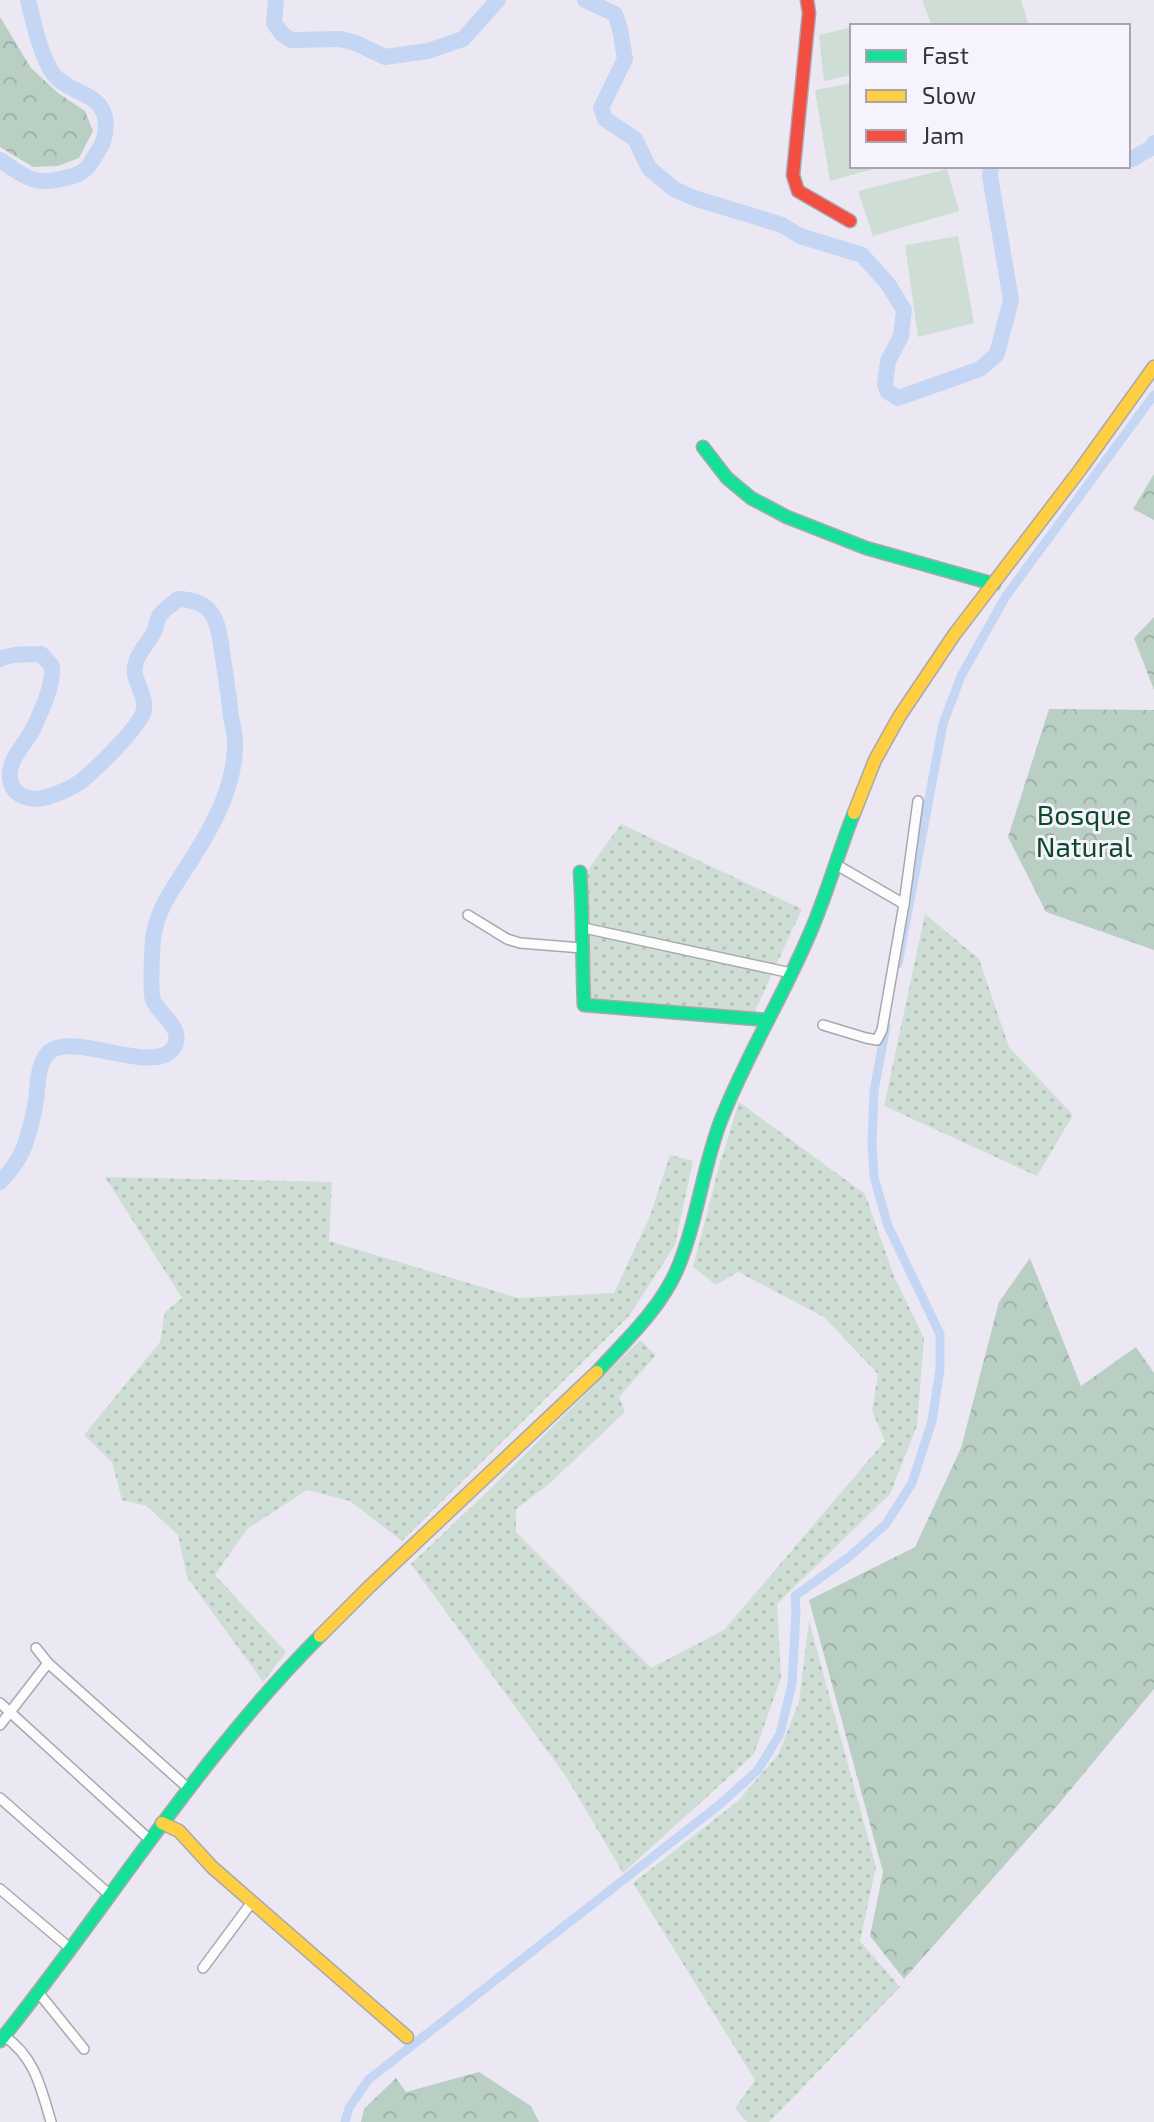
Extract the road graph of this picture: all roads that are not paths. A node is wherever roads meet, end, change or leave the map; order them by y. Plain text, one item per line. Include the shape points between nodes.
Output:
1 (807, 0) edge
2 (850, 221) dead end
3 (1154, 367) edge
4 (703, 447) dead end
5 (994, 584) junction
6 (918, 801) dead end
7 (835, 864) junction
8 (580, 872) dead end
9 (904, 904) junction
10 (468, 915) dead end
11 (584, 928) junction
12 (582, 948) junction
13 (791, 973) junction
14 (768, 1020) junction
15 (823, 1025) dead end
16 (36, 1648) dead end
17 (48, 1663) junction
18 (0, 1703) edge
19 (10, 1712) junction
20 (0, 1725) edge
21 (189, 1789) junction
22 (0, 1798) edge
23 (162, 1823) junction
24 (150, 1840) junction
25 (0, 1889) edge
26 (110, 1895) junction
27 (252, 1902) junction
28 (71, 1949) junction
29 (203, 1968) dead end
30 (38, 1992) junction
31 (3, 2033) edge
32 (407, 2037) dead end
33 (84, 2049) dead end
34 (51, 2122) edge

1 - 2 street via 794,184
3 - 5 street
4 - 5 street via 751,498 787,517 866,548
5 - 7 street via 899,717 875,760
6 - 9 street
7 - 9 street
7 - 13 street
8 - 11 street
9 - 15 street via 877,1040
10 - 12 street via 520,943
11 - 12 street
11 - 13 street
12 - 14 street via 584,1005
13 - 14 street
14 - 21 street via 721,1120 686,1246 655,1308 597,1372 279,1677
16 - 17 street
17 - 19 street
17 - 21 street
18 - 19 street
19 - 20 street
19 - 24 street
21 - 23 street
22 - 26 street
23 - 24 street
23 - 27 street via 179,1831
24 - 26 street
25 - 28 street
26 - 28 street
27 - 29 street
27 - 32 street
28 - 30 street
30 - 31 street
30 - 33 street
31 - 34 street via 33,2068

